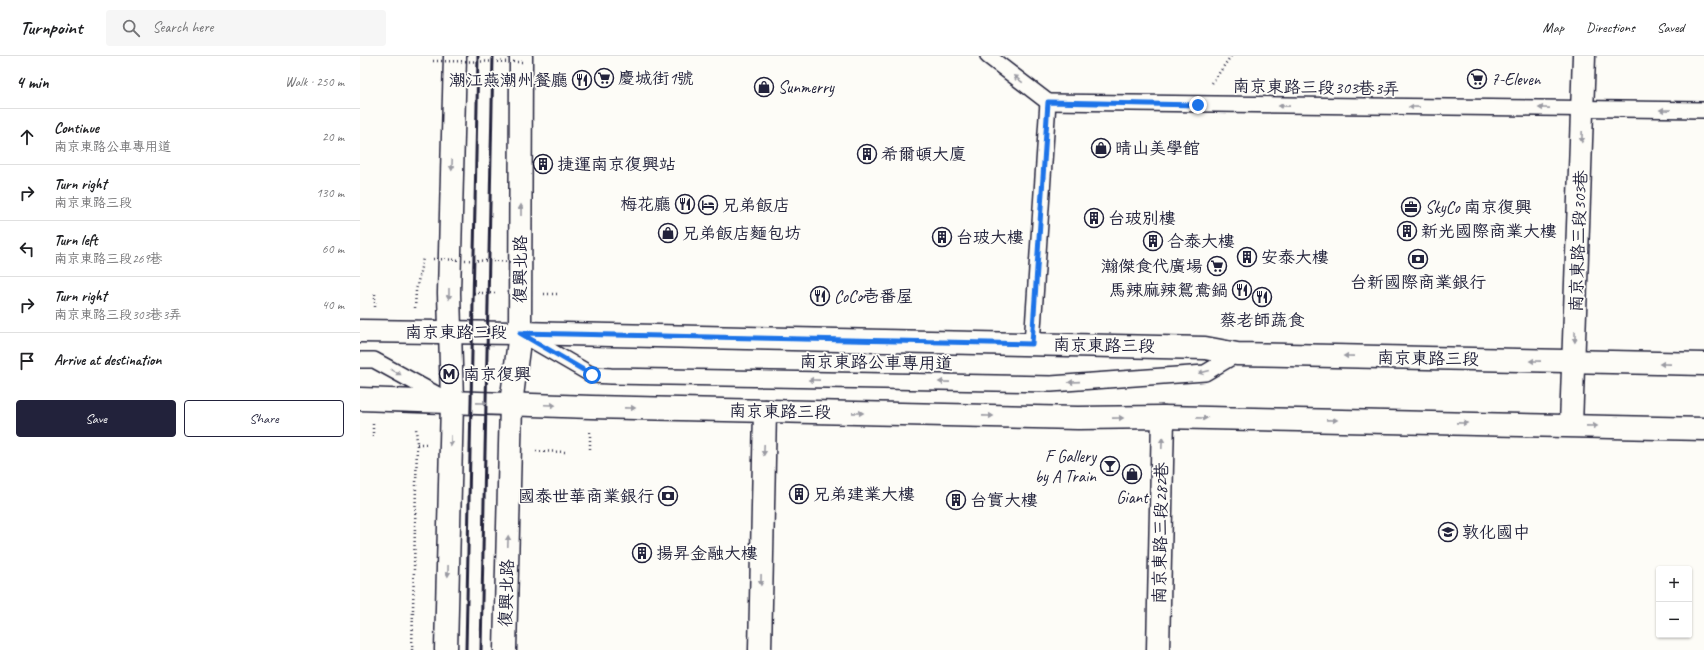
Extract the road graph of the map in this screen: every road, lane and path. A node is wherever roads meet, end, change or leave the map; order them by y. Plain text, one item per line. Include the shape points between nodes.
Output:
1 (456, 56) edge
2 (988, 56) edge
3 (1584, 56) edge
4 (523, 59) edge
5 (433, 61) dead end
6 (1048, 102) junction
7 (1583, 108) junction
8 (1704, 110) edge
9 (433, 259) dead end
10 (523, 262) dead end
11 (416, 291) dead end
12 (449, 293) junction
13 (520, 294) junction
14 (559, 294) dead end
15 (360, 331) edge
16 (450, 332) junction
17 (520, 333) junction
18 (1032, 344) junction
19 (1238, 354) junction
20 (360, 360) edge
21 (1574, 362) junction
22 (1704, 364) edge
23 (360, 399) edge
24 (452, 402) junction
25 (511, 404) junction
26 (765, 411) junction
27 (1163, 417) junction
28 (1571, 425) junction
29 (1704, 429) edge
30 (418, 444) dead end
31 (412, 650) edge
32 (446, 650) edge
33 (505, 650) edge
34 (760, 650) edge
35 (1158, 650) edge

1 -> 12 main road
6 -> 2 lane
3 - 7 main road, 南京東路三段303巷
4 - 5 path, bridge
13 -> 4 main road, 復興北路
7 -> 6 lane, 南京東路三段303巷3弄
6 - 18 lane
8 -> 7 lane, 南京東路三段303巷3弄
7 -> 21 main road, 南京東路三段303巷
9 - 10 path, bridge
11 - 12 path
12 - 13 path
12 -> 16 main road
13 - 14 path
13 - 17 main road, 復興北路
15 - 16 main road, 南京東路三段
16 - 17 main road, 南京東路三段
16 - 24 main road
17 - 18 main road, 南京東路三段
19 -> 17 lane, 南京東路公車專用道 via 1206,373 1051,384 611,376 592,375
17 - 25 main road, 復興北路
18 - 19 main road, 南京東路三段 via 1205,348
21 -> 19 main road, 南京東路三段
20 -> 24 lane via 374,360
22 -> 21 main road, 南京東路三段
21 - 28 main road, 南京東路三段303巷
23 - 24 main road, 南京東路三段
24 -> 25 main road, 南京東路三段
24 -> 32 main road
25 -> 26 main road, 南京東路三段
33 -> 25 main road, 復興北路
26 -> 27 main road, 南京東路三段 via 1070,418
26 -> 34 main road
27 -> 28 main road, 南京東路三段
35 -> 27 main road, 南京東路三段282巷
28 -> 29 main road, 南京東路三段
30 - 31 path

